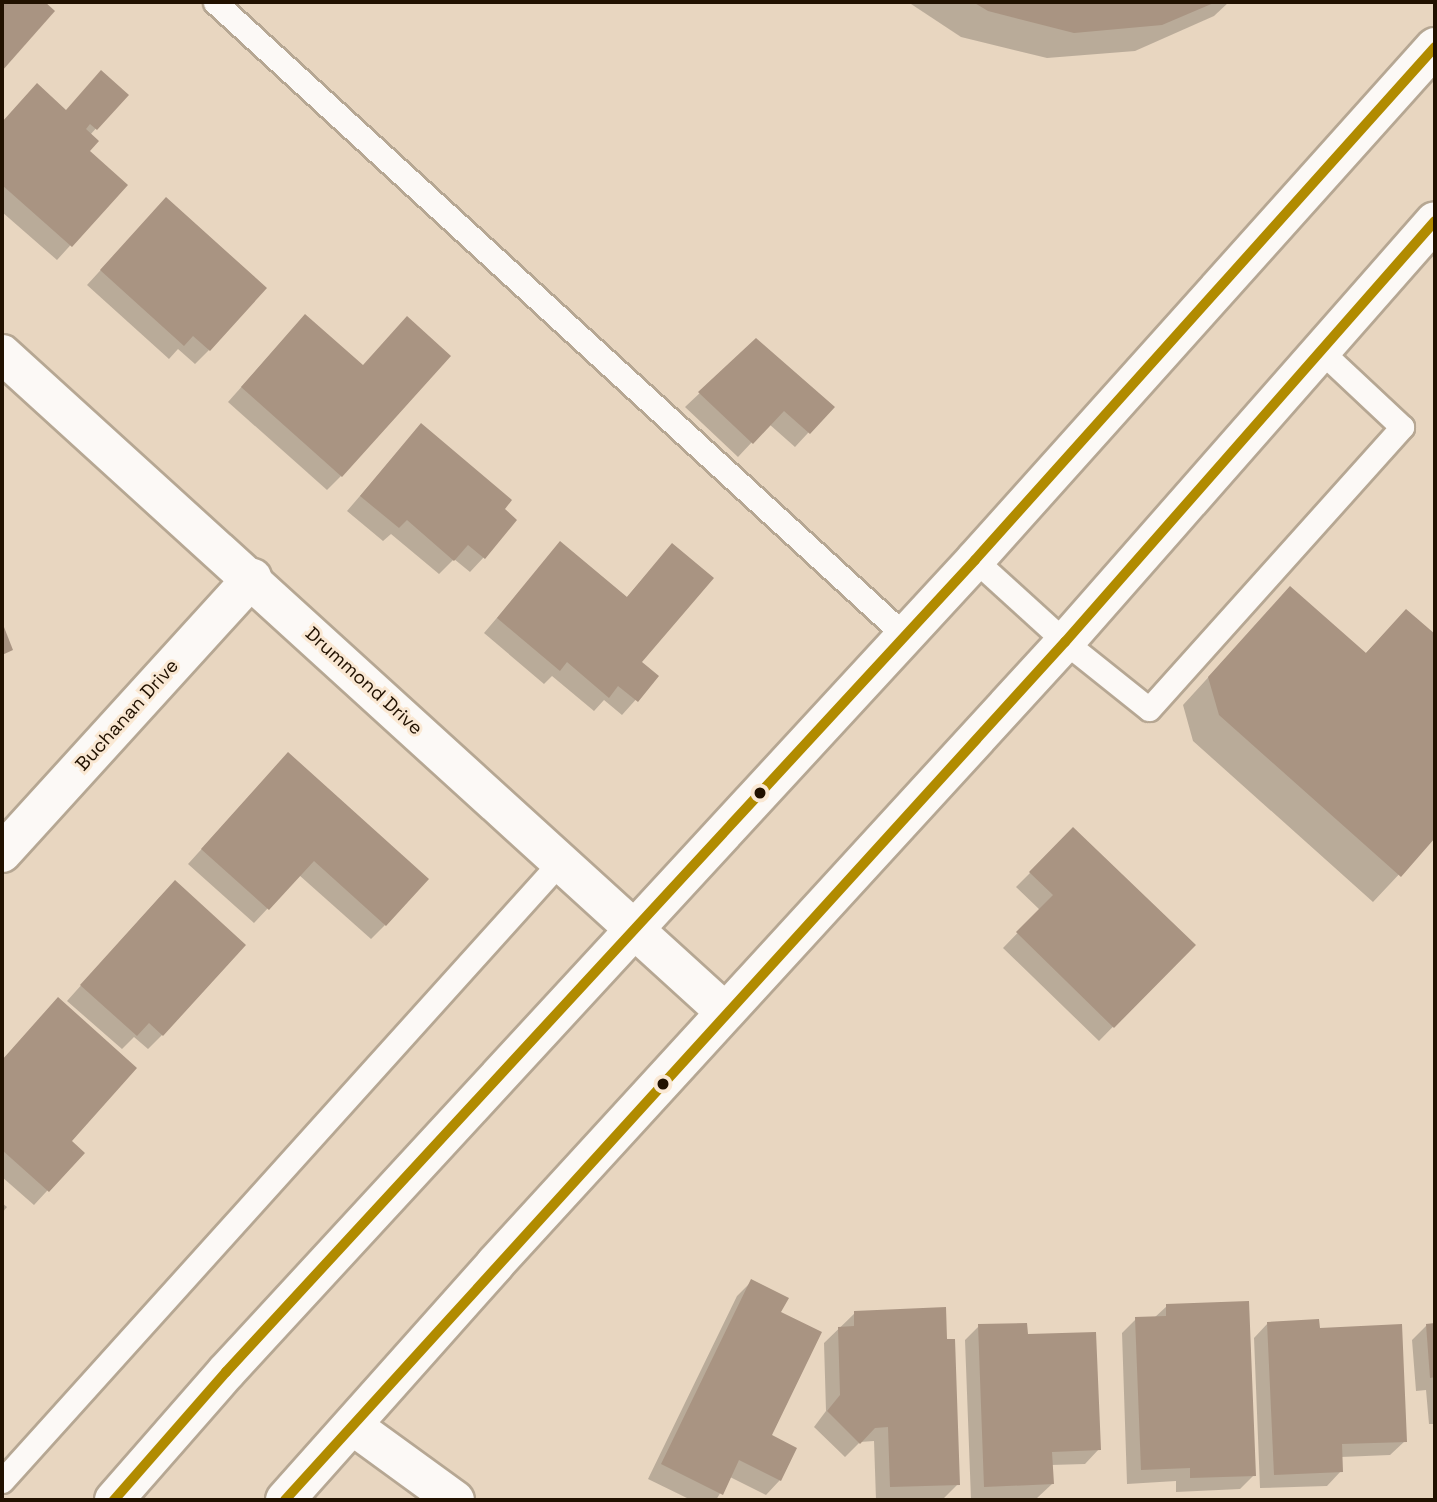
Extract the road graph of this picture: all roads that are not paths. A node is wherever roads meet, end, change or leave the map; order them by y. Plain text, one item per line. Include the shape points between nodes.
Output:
1 (215, 2) edge
2 (1435, 47) edge
3 (1435, 221) edge
4 (1321, 351) junction
5 (2, 354) edge
6 (975, 560) junction
7 (252, 578) junction
8 (903, 634) junction
9 (1065, 642) junction
10 (2, 853) edge
11 (561, 861) junction
12 (636, 928) junction
13 (724, 1011) junction
14 (353, 1426) junction
15 (2, 1482) edge
16 (301, 1493) edge
17 (114, 1500) edge
18 (455, 1500) edge

1 - 8 lane
2 - 6 main road
3 - 4 main road
4 - 9 main road
4 - 9 lane via 1402,427 1149,709
5 - 7 main road, Drummond Drive
6 - 8 main road
6 - 9 lane
7 - 10 main road, Buchanan Drive
7 - 11 main road, Drummond Drive
8 - 12 main road
9 - 13 main road
11 - 12 main road, Drummond Drive
11 - 15 lane
12 - 13 main road, Drummond Drive
12 - 17 main road via 226,1372
13 - 14 main road
14 - 16 main road
14 - 18 main road

